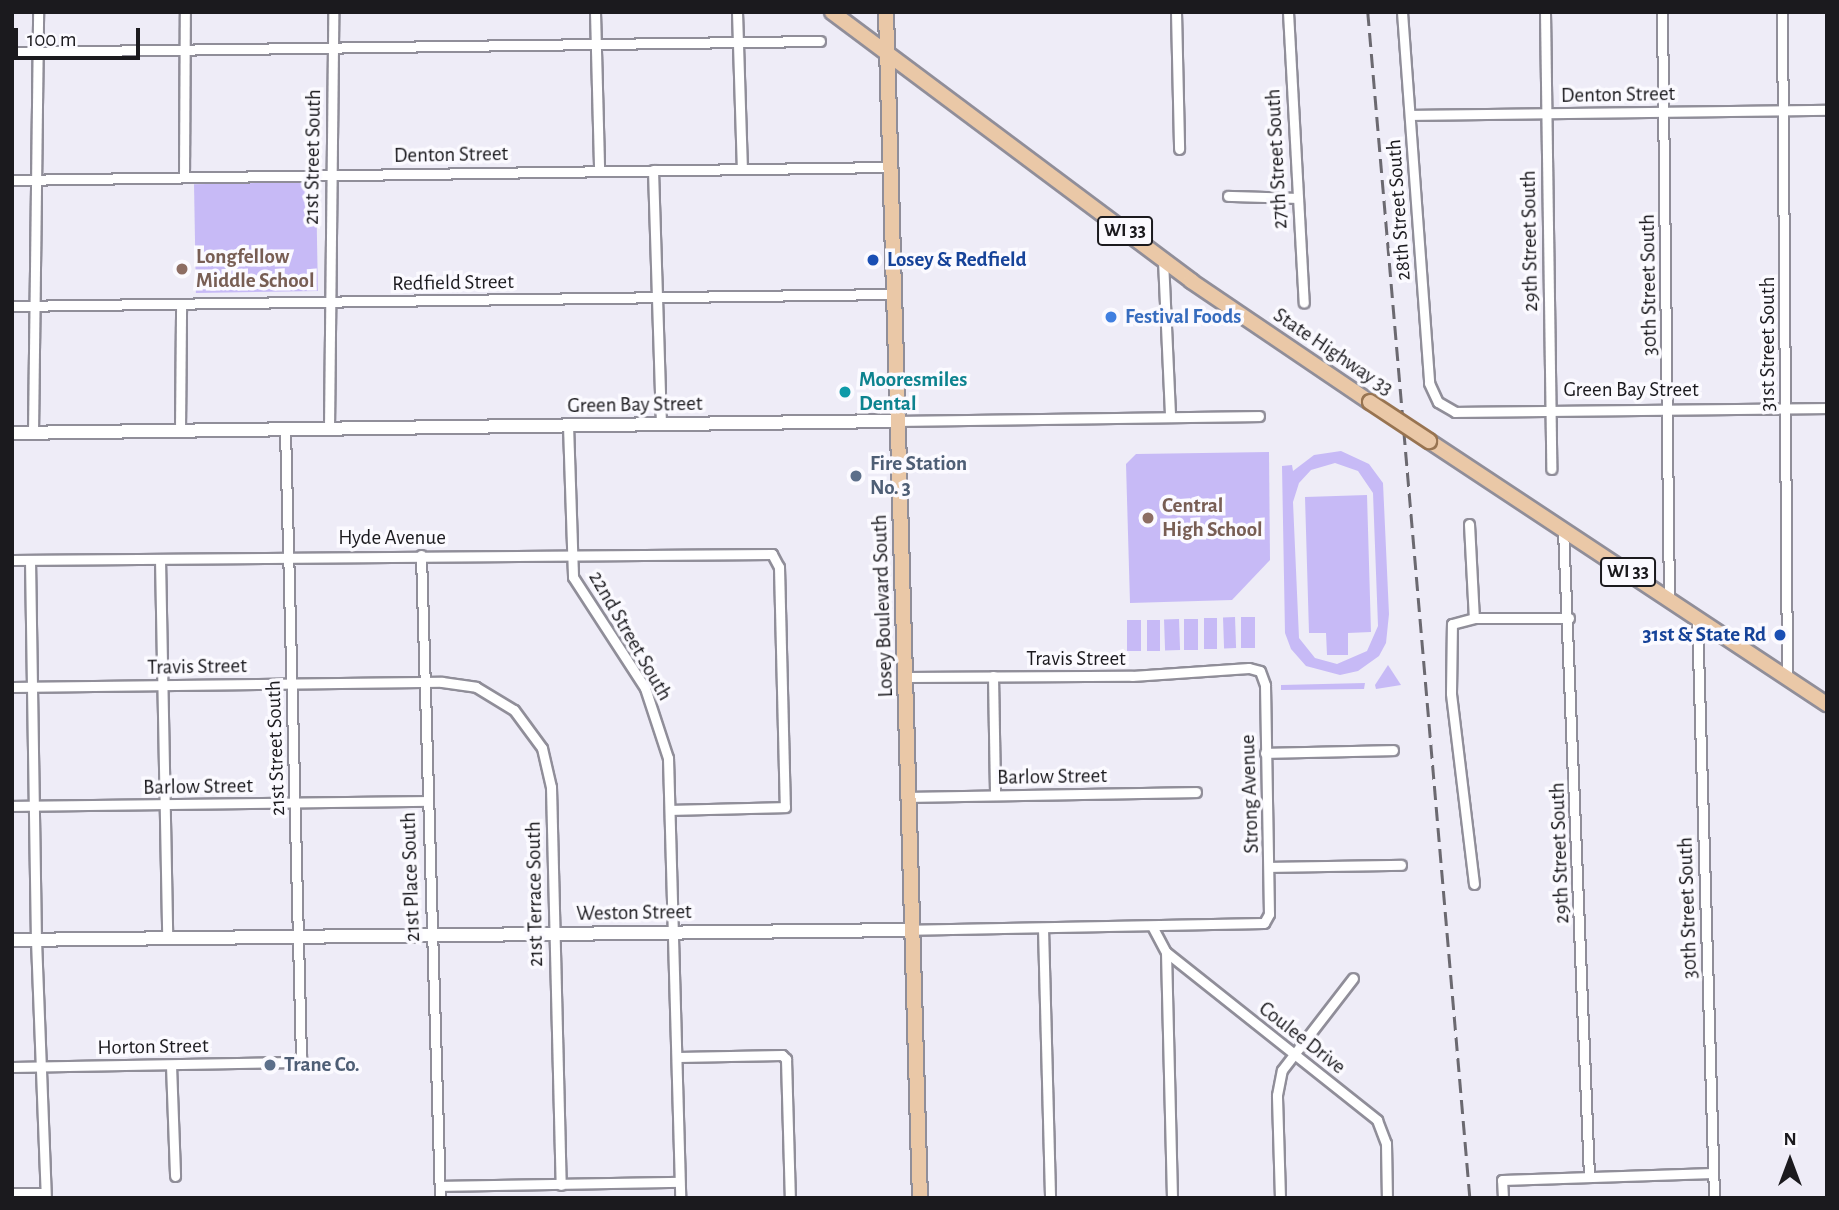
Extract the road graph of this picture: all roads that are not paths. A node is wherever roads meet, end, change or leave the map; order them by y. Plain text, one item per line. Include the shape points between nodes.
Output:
1 (38, 12) edge
2 (184, 12) edge
3 (333, 12) edge
4 (595, 12) edge
5 (737, 12) edge
6 (832, 12) edge
7 (886, 12) edge
8 (1176, 12) edge
9 (1288, 12) edge
10 (1402, 12) edge
11 (1545, 12) edge
12 (1662, 12) edge
13 (1782, 12) edge
14 (738, 41) junction
15 (820, 41) dead end
16 (596, 43) junction
17 (332, 48) junction
18 (184, 50) junction
19 (37, 51) junction
20 (887, 51) junction
21 (12, 52) edge
22 (1784, 110) junction
23 (1827, 110) edge
24 (1664, 112) junction
25 (1546, 113) junction
26 (1410, 115) junction
27 (1179, 149) dead end
28 (890, 167) junction
29 (742, 169) junction
30 (599, 170) junction
31 (653, 170) junction
32 (330, 175) junction
33 (184, 177) junction
34 (36, 179) junction
35 (12, 180) edge
36 (1228, 196) dead end
37 (1295, 198) junction
38 (1163, 260) junction
39 (895, 294) junction
40 (657, 298) junction
41 (329, 302) junction
42 (1304, 303) dead end
43 (181, 304) junction
44 (12, 306) edge
45 (34, 306) junction
46 (1438, 402) joint
47 (1785, 408) junction
48 (1827, 408) edge
49 (1550, 410) junction
50 (1668, 410) junction
51 (1259, 416) dead end
52 (1170, 417) junction
53 (899, 421) junction
54 (661, 424) junction
55 (568, 425) junction
56 (329, 428) junction
57 (285, 429) junction
58 (180, 430) junction
59 (12, 433) edge
60 (33, 433) junction
61 (1551, 469) dead end
62 (1469, 524) dead end
63 (1563, 529) junction
64 (571, 553) junction
65 (421, 555) junction
66 (287, 556) junction
67 (160, 559) junction
68 (12, 560) edge
69 (30, 560) junction
70 (1670, 598) junction
71 (1697, 617) junction
72 (1474, 618) junction
73 (1569, 618) junction
74 (1245, 670) joint
75 (993, 676) junction
76 (1787, 676) junction
77 (906, 677) junction
78 (424, 682) junction
79 (292, 683) junction
80 (162, 685) junction
81 (12, 687) edge
82 (30, 687) junction
83 (1827, 704) edge
84 (1392, 750) dead end
85 (1265, 753) junction
86 (1196, 792) dead end
87 (995, 795) junction
88 (909, 797) junction
89 (427, 801) junction
90 (295, 803) junction
91 (164, 805) junction
92 (12, 806) edge
93 (33, 806) junction
94 (672, 810) junction
95 (1401, 865) dead end
96 (1269, 867) junction
97 (1474, 884) dead end
98 (1256, 925) joint
99 (1152, 926) junction
100 (1044, 928) junction
101 (912, 930) junction
102 (675, 932) junction
103 (554, 933) junction
104 (430, 935) junction
105 (298, 937) junction
106 (167, 938) junction
107 (12, 940) edge
108 (36, 940) junction
109 (1166, 952) junction
110 (1353, 978) dead end
111 (1294, 1053) junction
112 (678, 1057) junction
113 (294, 1062) joint
114 (171, 1065) junction
115 (40, 1066) junction
116 (12, 1067) edge
117 (1713, 1173) junction
118 (175, 1176) dead end
119 (1589, 1176) junction
120 (680, 1182) junction
121 (561, 1185) junction
122 (440, 1186) junction
123 (12, 1193) edge
124 (45, 1195) edge
125 (440, 1198) edge
126 (680, 1198) edge
127 (790, 1198) edge
128 (920, 1198) edge
129 (1050, 1198) edge
130 (1172, 1198) edge
131 (1280, 1198) edge
132 (1387, 1198) edge
133 (1503, 1198) edge
134 (1714, 1198) edge

1 - 19 street
2 - 18 street
3 - 17 street, 21st Street South
4 - 16 street
5 - 14 street
6 - 20 main road, State Highway 33 / WI 33
7 - 20 main road, Losey Boulevard South
8 - 27 street
9 - 37 street, 27th Street South
10 - 26 street, 28th Street South
11 - 25 street, 29th Street South
12 - 24 street, 30th Street South
13 - 22 street, 31st Street South
14 - 15 street
14 - 16 street
14 - 29 street
16 - 17 street
16 - 30 street
17 - 18 street
17 - 32 street, 21st Street South
18 - 19 street
18 - 33 street
19 - 21 street
19 - 34 street
20 - 28 main road, Losey Boulevard South
20 - 38 main road, State Highway 33 / WI 33
22 - 23 street, Denton Street
22 - 24 street, Denton Street
22 - 47 street, 31st Street South
24 - 25 street, Denton Street
24 - 50 street, 30th Street South
25 - 26 street, Denton Street
25 - 49 street, 29th Street South
26 - 46 street, 28th Street South via 1429,383
28 - 29 street, Denton Street
28 - 39 main road, Losey Boulevard South
29 - 31 street, Denton Street
30 - 31 street, Denton Street
30 - 32 street, Denton Street
31 - 40 street
32 - 33 street, Denton Street
32 - 41 street, 21st Street South
33 - 34 street, Denton Street
34 - 35 street, Denton Street
34 - 45 street
36 - 37 street
37 - 42 street, 27th Street South
38 - 52 street
38 - 63 main road, State Highway 33 / WI 33, bridge
39 - 40 street, Redfield Street
39 - 53 main road, Losey Boulevard South
40 - 41 street, Redfield Street
40 - 54 street
41 - 43 street, Redfield Street
41 - 56 street, 21st Street South
43 - 45 street, Redfield Street
43 - 58 street
44 - 45 street, Redfield Street
45 - 60 street
46 - 49 street, Green Bay Street via 1455,412
47 - 48 street, Green Bay Street
47 - 50 street, Green Bay Street
47 - 76 street, 31st Street South
49 - 50 street, Green Bay Street
49 - 61 street, 29th Street South
50 - 70 street, 30th Street South
51 - 52 street, Green Bay Street
52 - 53 street, Green Bay Street
53 - 54 street, Green Bay Street
53 - 77 main road, Losey Boulevard South
54 - 55 street, Green Bay Street
55 - 56 street, Green Bay Street
55 - 64 street, 22nd Street South
56 - 57 street, Green Bay Street
57 - 58 street, Green Bay Street
57 - 66 street, 21st Street South
58 - 60 street, Green Bay Street
59 - 60 street, Green Bay Street
62 - 72 street
63 - 70 main road, State Highway 33 / WI 33
63 - 73 street, 29th Street South
64 - 65 street, Hyde Avenue
64 - 94 street, 22nd Street South via 579,590 631,664 653,707 668,758
64 - 94 street, Hyde Avenue via 772,554 779,567 785,807
65 - 66 street, Hyde Avenue
65 - 78 street, 21st Place South
66 - 67 street, Hyde Avenue
66 - 79 street, 21st Street South
67 - 69 street, Hyde Avenue
67 - 80 street
68 - 69 street, Hyde Avenue
69 - 82 street
70 - 71 main road, State Highway 33 / WI 33
71 - 76 main road, State Highway 33 / WI 33
71 - 117 street, 30th Street South
72 - 73 street
72 - 97 street via 1452,624 1451,693
73 - 119 street, 29th Street South
74 - 75 street, Travis Street
74 - 85 street, Strong Avenue via 1258,669 1263,676
75 - 77 street, Travis Street
75 - 87 street
76 - 83 main road, State Highway 33 / WI 33
77 - 88 main road, Losey Boulevard South
78 - 79 street, Travis Street
78 - 89 street, 21st Place South
78 - 103 street, 21st Terrace South via 459,683 491,693 522,717 536,737 551,787
79 - 80 street, Travis Street
79 - 90 street, 21st Street South
80 - 82 street, Travis Street
80 - 91 street
81 - 82 street, Travis Street
82 - 93 street
84 - 85 street
85 - 96 street, Strong Avenue
86 - 87 street, Barlow Street
87 - 88 street, Barlow Street
88 - 101 main road, Losey Boulevard South
89 - 90 street, Barlow Street
89 - 104 street, 21st Place South
90 - 91 street, Barlow Street
90 - 105 street, 21st Street South
91 - 93 street, Barlow Street
91 - 106 street
92 - 93 street, Barlow Street
93 - 108 street
94 - 102 street, 22nd Street South
95 - 96 street
96 - 98 street, Strong Avenue via 1269,915
98 - 99 street, Weston Street
99 - 100 street, Weston Street
99 - 109 street, Coulee Drive
100 - 101 street, Weston Street
100 - 129 street
101 - 102 street, Weston Street
101 - 128 main road, Losey Boulevard South
102 - 103 street, Weston Street
102 - 112 street, 22nd Street South
103 - 104 street, Weston Street
103 - 121 street, 21st Terrace South
104 - 105 street, Weston Street
104 - 122 street, 21st Place South
105 - 106 street, Weston Street
105 - 113 street, 21st Street South via 301,1057
106 - 108 street, Weston Street
107 - 108 street, Weston Street
108 - 115 street
109 - 111 street, Coulee Drive
109 - 130 street
110 - 111 street
111 - 131 street via 1277,1088
111 - 132 street, Coulee Drive via 1382,1126
112 - 120 street, 22nd Street South
112 - 127 street via 782,1055 787,1065
113 - 114 street, Horton Street
114 - 115 street, Horton Street
114 - 118 street
115 - 116 street, Horton Street
115 - 124 street
117 - 119 street
117 - 134 street, 30th Street South
119 - 133 street via 1502,1181
120 - 121 street
120 - 126 street, 22nd Street South
121 - 122 street
122 - 125 street, 21st Place South
123 - 124 street

